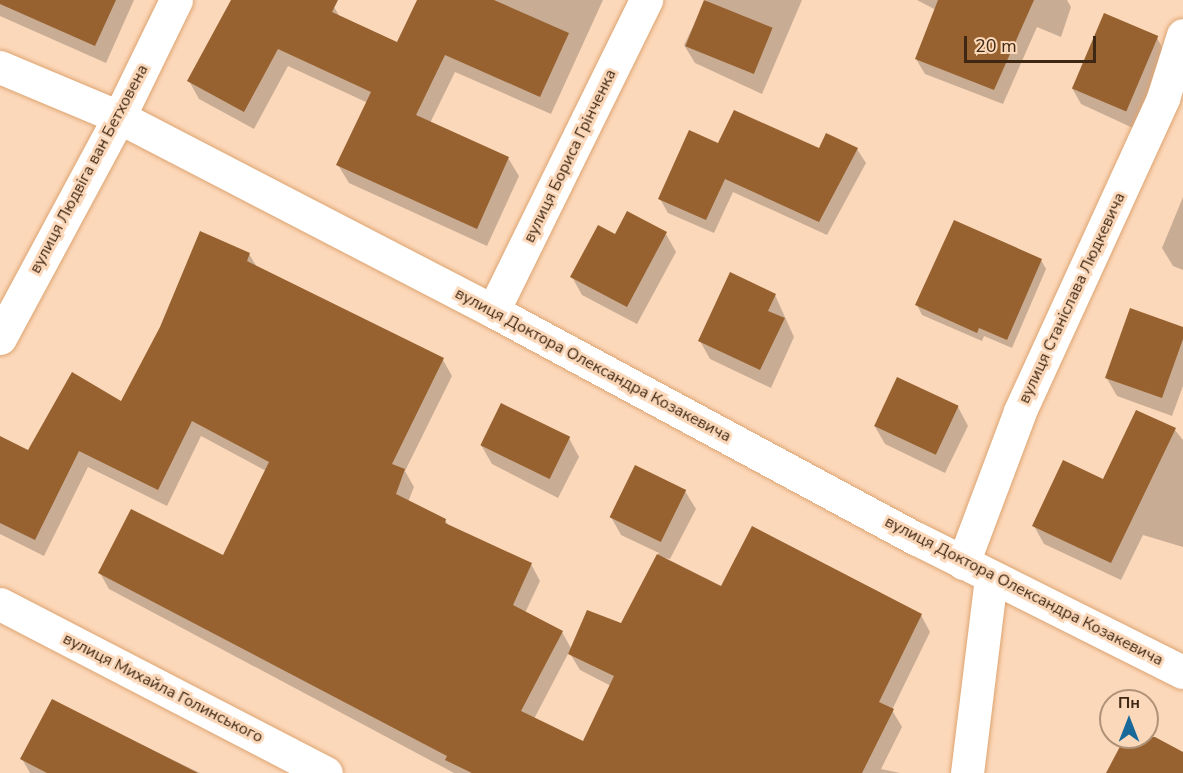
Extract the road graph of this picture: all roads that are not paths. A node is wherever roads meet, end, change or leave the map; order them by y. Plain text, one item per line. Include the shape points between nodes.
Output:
1 (176, 0) edge
2 (646, 0) edge
3 (1183, 35) edge
4 (0, 67) edge
5 (119, 117) junction
6 (493, 311) junction
7 (0, 338) edge
8 (977, 569) junction
9 (0, 604) edge
10 (1183, 672) edge
11 (326, 773) edge
12 (967, 773) edge

1 - 5 street, вулиця Людвіга ван Бетховена
2 - 6 street, вулиця Бориса Грінченка
3 - 8 street, вулиця Станіслава Людкевича via 1163,98 1020,411
4 - 5 street, вулиця Доктора Олександра Козакевича
5 - 6 street, вулиця Доктора Олександра Козакевича
5 - 7 street, вулиця Людвіга ван Бетховена
6 - 8 street, вулиця Доктора Олександра Козакевича
8 - 10 street, вулиця Доктора Олександра Козакевича
8 - 12 street, вулиця Станіслава Людкевича
9 - 11 street, вулиця Михайла Голинського

